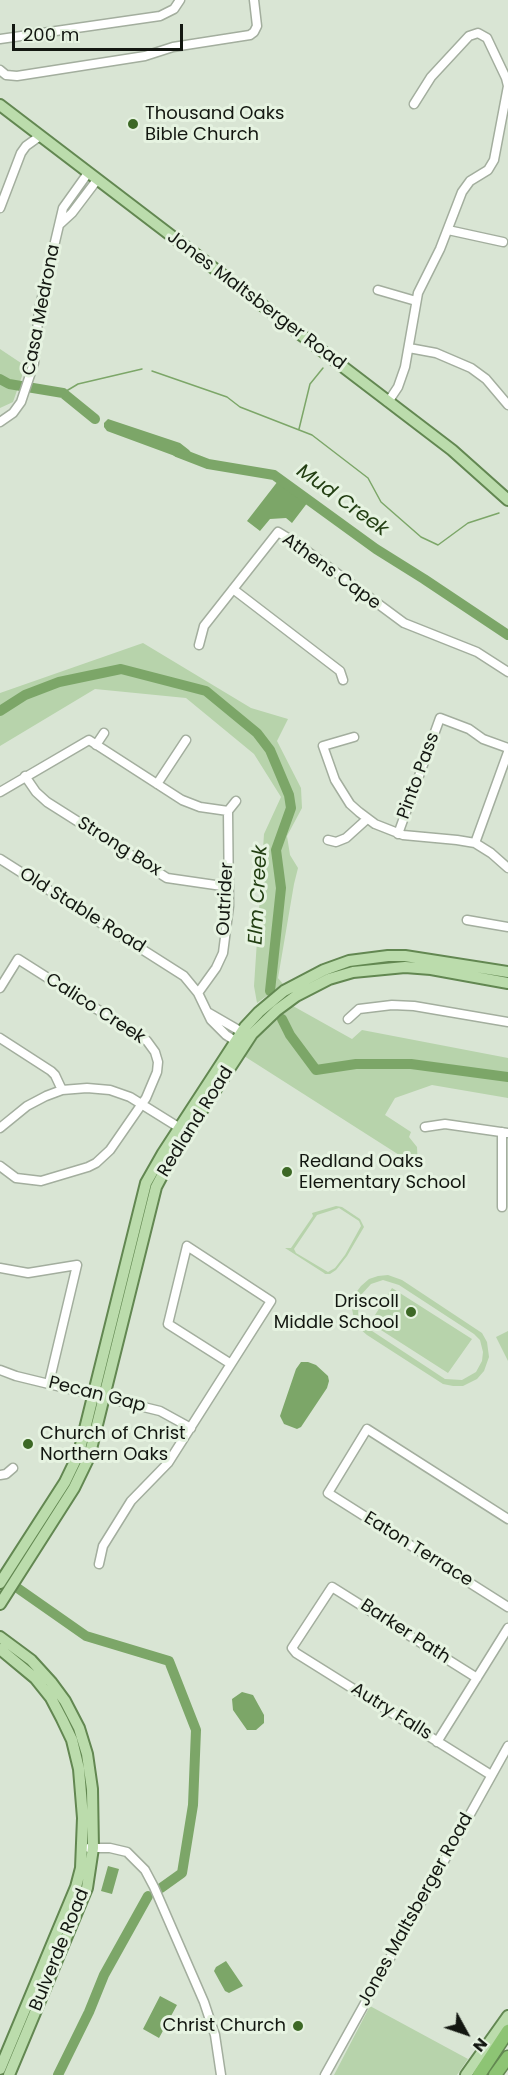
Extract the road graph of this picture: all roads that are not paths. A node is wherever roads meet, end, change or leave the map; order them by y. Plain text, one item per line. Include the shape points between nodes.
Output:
1 (180, 0) edge
2 (254, 0) edge
3 (0, 39) edge
4 (0, 70) edge
5 (414, 104) dead end
6 (0, 105) edge
7 (40, 136) junction
8 (92, 177) junction
9 (74, 193) junction
10 (83, 199) junction
11 (0, 208) edge
12 (60, 224) junction
13 (448, 230) junction
14 (503, 243) dead end
15 (378, 290) dead end
16 (416, 301) junction
17 (409, 348) junction
18 (388, 402) junction
19 (508, 405) edge
20 (0, 422) edge
21 (508, 500) edge
22 (233, 589) junction
23 (199, 645) dead end
24 (508, 672) edge
25 (343, 680) dead end
26 (104, 733) dead end
27 (354, 737) dead end
28 (186, 740) dead end
29 (93, 743) junction
30 (508, 750) edge
31 (25, 776) junction
32 (157, 784) junction
33 (0, 792) edge
34 (236, 801) dead end
35 (228, 811) junction
36 (367, 819) junction
37 (398, 834) junction
38 (328, 840) dead end
39 (475, 843) junction
40 (0, 859) edge
41 (508, 868) edge
42 (229, 887) junction
43 (468, 920) dead end
44 (508, 927) edge
45 (170, 955) dead end
46 (349, 961) junction
47 (405, 962) junction
48 (165, 963) junction
49 (352, 972) junction
50 (508, 972) edge
51 (508, 983) edge
52 (0, 988) edge
53 (198, 993) junction
54 (348, 1019) dead end
55 (508, 1022) edge
56 (0, 1038) edge
57 (242, 1039) junction
58 (62, 1090) junction
59 (141, 1103) junction
60 (426, 1127) dead end
61 (0, 1128) edge
62 (184, 1130) junction
63 (505, 1132) edge
64 (0, 1167) edge
65 (502, 1207) dead end
66 (0, 1268) edge
67 (231, 1364) junction
68 (0, 1370) edge
69 (49, 1383) junction
70 (99, 1395) junction
71 (191, 1428) junction
72 (13, 1467) dead end
73 (0, 1475) edge
74 (508, 1519) edge
75 (99, 1564) dead end
76 (0, 1583) edge
77 (332, 1587) joint
78 (0, 1604) edge
79 (508, 1607) edge
80 (508, 1628) edge
81 (0, 1637) edge
82 (0, 1649) edge
83 (477, 1678) junction
84 (437, 1742) junction
85 (508, 1746) edge
86 (491, 1775) junction
87 (88, 1848) junction
88 (30, 2011) junction
89 (508, 2016) edge
90 (508, 2031) edge
91 (508, 2057) edge
92 (0, 2069) edge
93 (9, 2075) edge
94 (221, 2075) edge
95 (325, 2075) edge
96 (466, 2075) edge
97 (479, 2075) edge
98 (495, 2075) edge

1 - 3 street via 174,9 160,16
2 - 4 street via 257,26 250,36 17,76
5 - 13 street via 431,77 468,36 478,33 487,38 507,86 494,160 488,170 465,187
6 - 7 main road, Jones Maltsberger Road
7 - 8 main road, Jones Maltsberger Road
7 - 11 street via 21,153
8 - 9 street, Casa Medrona
8 - 10 street, Casa Medrona
8 - 18 main road, Jones Maltsberger Road
9 - 10 street
9 - 12 street, Casa Medrona via 63,208
10 - 12 street, Casa Medrona
12 - 20 street, Casa Medrona via 39,310 34,363 21,402
13 - 14 street
13 - 16 street
15 - 16 street
16 - 17 street
17 - 18 street via 398,387
17 - 19 street via 436,353 471,368
18 - 21 main road, Jones Maltsberger Road via 452,450
22 - 23 street, Athens Cape via 204,626
22 - 24 street, Athens Cape via 275,534 282,533 404,623 477,652
22 - 25 street via 340,671
26 - 29 street
27 - 36 street via 324,746 342,792
28 - 32 street
29 - 31 street
29 - 32 street
30 - 37 street, Pinto Pass via 440,718
30 - 39 street
31 - 33 street
31 - 42 street, Strong Box via 47,802 167,878
32 - 35 street via 192,804
34 - 35 street
35 - 42 street, Outrider
36 - 37 street
36 - 38 street via 339,842
37 - 39 street
39 - 41 street
40 - 48 street, Old Stable Road
42 - 53 street, Outrider via 223,953
43 - 44 street
45 - 48 street, Old Stable Road
46 - 47 main road, Redland Road via 388,956
46 - 49 street
46 - 57 main road, Redland Road via 284,991 259,1012
47 - 49 main road, Redland Road
47 - 50 main road, Redland Road
47 - 51 main road, Redland Road
48 - 53 street, Old Stable Road via 184,976
49 - 57 main road, Redland Road via 296,996
52 - 59 street, Calico Creek via 18,959 147,1041 158,1062
53 - 57 street, Old Stable Road via 209,1013
54 - 55 street via 359,1009 392,1005
56 - 58 street via 51,1071
57 - 62 main road, Redland Road
58 - 59 street via 110,1090
58 - 61 street via 37,1100
59 - 62 street
59 - 64 street, Calico Creek via 104,1157 88,1167 35,1181 16,1178
60 - 63 street via 445,1124
62 - 70 main road, Redland Road via 157,1173
63 - 65 street
66 - 69 street via 39,1272 76,1265
67 - 67 street via 271,1301 187,1246 168,1324
67 - 71 street
68 - 69 street, Pecan Gap
69 - 70 street, Pecan Gap
70 - 71 street, Pecan Gap via 160,1411
70 - 76 main road, Redland Road via 71,1472
70 - 78 main road, Redland Road via 89,1457 80,1477
71 - 75 street via 164,1469 131,1501 103,1546
72 - 73 street
74 - 79 street, Eaton Terrace via 368,1430 328,1493
77 - 83 street, Barker Path
77 - 84 street, Autry Falls via 292,1648
80 - 83 street
81 - 87 main road, Bulverde Road via 31,1660 51,1682 79,1728 92,1789
82 - 87 main road, Bulverde Road via 35,1678 51,1698 72,1740 80,1769
83 - 84 street
84 - 86 street, Autry Falls
85 - 86 street, Jones Maltsberger Road
86 - 95 street, Jones Maltsberger Road
87 - 88 main road, Bulverde Road via 87,1888
87 - 94 street via 127,1852 145,1870 204,2002 215,2035
88 - 92 main road, Bulverde Road
88 - 93 main road, Bulverde Road
89 - 96 main road
90 - 97 highway
91 - 98 highway

